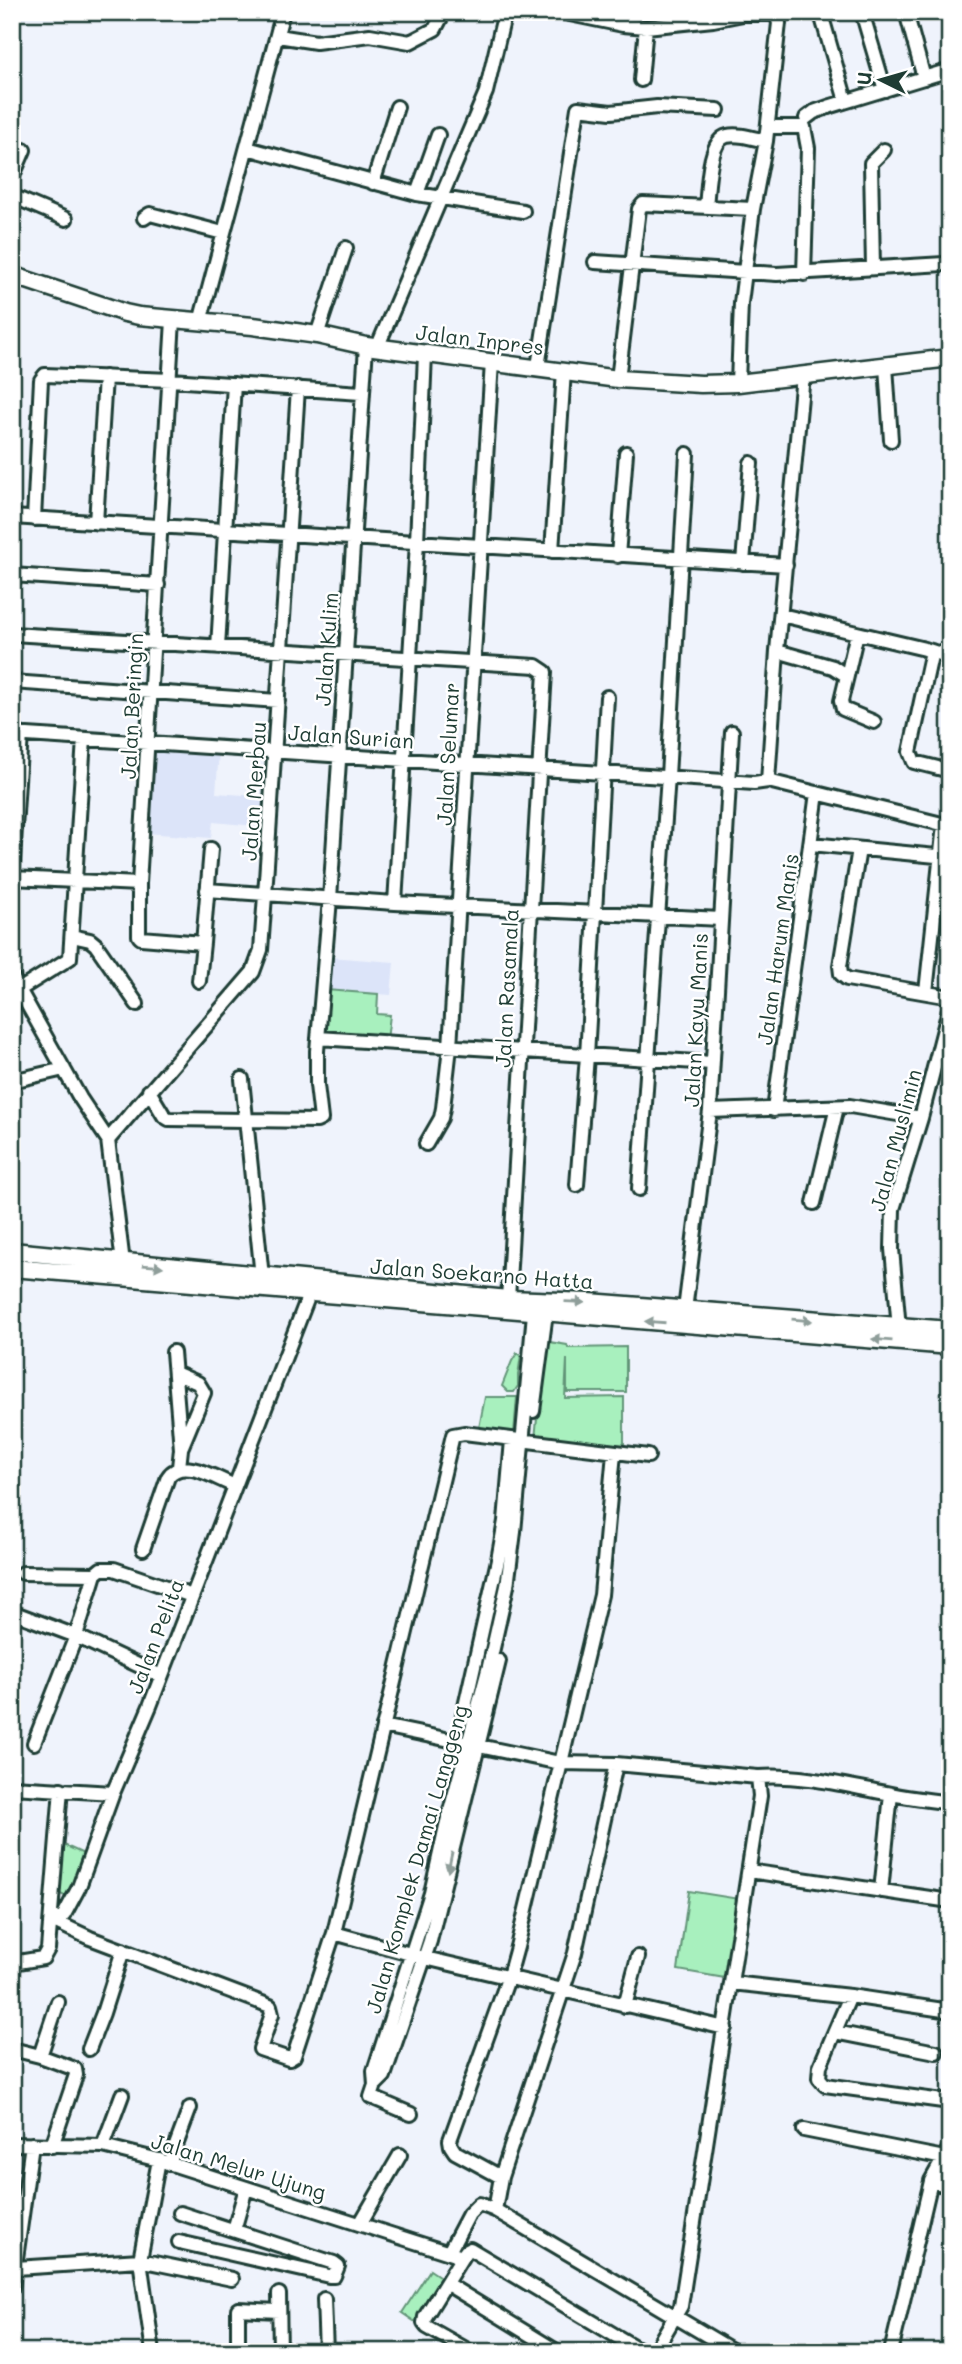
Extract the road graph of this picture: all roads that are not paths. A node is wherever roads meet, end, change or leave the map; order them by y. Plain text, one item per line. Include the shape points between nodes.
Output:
1 (283, 12) edge
2 (444, 12) edge
3 (505, 12) edge
4 (560, 12) edge
5 (862, 12) edge
6 (905, 12) edge
7 (770, 13) edge
8 (821, 14) dead end
9 (646, 27) junction
10 (278, 36) junction
11 (950, 70) edge
12 (924, 78) junction
13 (641, 80) dead end
14 (885, 90) junction
15 (846, 102) junction
16 (397, 107) dead end
17 (718, 110) dead end
18 (806, 118) dead end
19 (768, 127) junction
20 (438, 135) dead end
21 (766, 141) junction
22 (247, 148) junction
23 (24, 150) dead end
24 (884, 150) dead end
25 (12, 178) edge
26 (373, 183) junction
27 (417, 194) junction
28 (12, 196) edge
29 (442, 198) junction
30 (706, 207) junction
31 (753, 209) junction
32 (523, 211) dead end
33 (144, 218) dead end
34 (66, 219) dead end
35 (223, 233) junction
36 (346, 248) dead end
37 (595, 262) dead end
38 (944, 264) dead end
39 (631, 265) junction
40 (873, 268) junction
41 (744, 273) junction
42 (804, 274) junction
43 (12, 275) edge
44 (173, 320) junction
45 (200, 322) junction
46 (317, 335) junction
47 (371, 347) junction
48 (425, 354) junction
49 (950, 358) edge
50 (492, 362) junction
51 (886, 366) junction
52 (538, 367) junction
53 (564, 371) junction
54 (803, 375) junction
55 (105, 377) junction
56 (618, 379) junction
57 (171, 380) junction
58 (738, 383) junction
59 (234, 384) junction
60 (298, 388) junction
61 (361, 393) junction
62 (891, 440) dead end
63 (626, 453) dead end
64 (687, 454) dead end
65 (751, 463) dead end
66 (12, 517) edge
67 (34, 519) junction
68 (96, 523) junction
69 (161, 527) junction
70 (224, 531) junction
71 (289, 534) junction
72 (353, 538) junction
73 (417, 542) junction
74 (480, 546) junction
75 (552, 551) junction
76 (618, 556) junction
77 (682, 559) junction
78 (743, 563) junction
79 (786, 565) junction
80 (12, 575) edge
81 (158, 584) junction
82 (781, 615) junction
83 (857, 633) junction
84 (12, 634) edge
85 (154, 643) junction
86 (218, 647) junction
87 (282, 651) junction
88 (777, 651) junction
89 (932, 651) junction
90 (345, 655) junction
91 (950, 657) edge
92 (408, 659) junction
93 (472, 663) junction
94 (847, 676) junction
95 (12, 682) edge
96 (150, 693) junction
97 (607, 697) dead end
98 (278, 701) junction
99 (874, 722) dead end
100 (732, 732) dead end
101 (17, 734) edge
102 (84, 739) junction
103 (148, 743) junction
104 (275, 751) junction
105 (339, 755) junction
106 (402, 759) junction
107 (466, 763) junction
108 (539, 767) junction
109 (950, 771) edge
110 (602, 772) junction
111 (668, 776) junction
112 (729, 781) junction
113 (768, 781) junction
114 (817, 793) junction
115 (947, 825) edge
116 (811, 844) junction
117 (211, 849) dead end
118 (859, 849) junction
119 (946, 856) edge
120 (12, 877) edge
121 (74, 882) junction
122 (139, 884) junction
123 (208, 890) junction
124 (265, 895) junction
125 (330, 899) junction
126 (395, 903) junction
127 (458, 907) junction
128 (530, 911) junction
129 (594, 913) junction
130 (659, 915) junction
131 (721, 919) junction
132 (72, 936) junction
133 (202, 943) junction
134 (12, 976) edge
135 (199, 981) dead end
136 (19, 989) junction
137 (926, 992) junction
138 (950, 997) edge
139 (137, 1004) dead end
140 (950, 1006) edge
141 (318, 1038) junction
142 (450, 1047) junction
143 (522, 1052) junction
144 (587, 1056) junction
145 (649, 1059) junction
146 (712, 1063) junction
147 (64, 1069) junction
148 (242, 1079) dead end
149 (12, 1080) edge
150 (149, 1091) junction
151 (837, 1107) junction
152 (774, 1110) junction
153 (710, 1111) junction
154 (921, 1118) junction
155 (247, 1121) junction
156 (108, 1140) junction
157 (426, 1144) dead end
158 (577, 1185) dead end
159 (639, 1189) dead end
160 (814, 1203) dead end
161 (12, 1251) edge
162 (123, 1263) junction
163 (58, 1265) junction
164 (12, 1268) edge
165 (262, 1276) junction
166 (310, 1292) junction
167 (508, 1299) junction
168 (685, 1310) junction
169 (540, 1313) junction
170 (899, 1328) junction
171 (950, 1330) edge
172 (950, 1346) edge
173 (173, 1352) dead end
174 (175, 1373) junction
175 (521, 1441) junction
176 (181, 1449) junction
177 (614, 1453) junction
178 (648, 1456) dead end
179 (179, 1467) junction
180 (235, 1486) junction
181 (513, 1532) junction
182 (143, 1549) dead end
183 (23, 1573) dead end
184 (95, 1574) junction
185 (494, 1582) junction
186 (507, 1586) junction
187 (192, 1596) junction
188 (12, 1612) edge
189 (76, 1636) junction
190 (476, 1662) junction
191 (489, 1666) junction
192 (161, 1676) junction
193 (462, 1720) dead end
194 (383, 1726) junction
195 (34, 1743) dead end
196 (473, 1745) junction
197 (560, 1763) junction
198 (616, 1763) junction
199 (758, 1777) junction
200 (12, 1787) edge
201 (61, 1789) junction
202 (113, 1793) junction
203 (891, 1794) junction
204 (950, 1803) edge
205 (748, 1871) junction
206 (881, 1891) junction
207 (950, 1901) edge
208 (54, 1923) junction
209 (334, 1933) junction
210 (123, 1950) junction
211 (419, 1956) junction
212 (638, 1957) dead end
213 (12, 1963) edge
214 (509, 1976) junction
215 (732, 1983) junction
216 (562, 1991) junction
217 (850, 1996) junction
218 (58, 2002) dead end
219 (625, 2006) junction
220 (950, 2011) edge
221 (725, 2028) junction
222 (835, 2032) junction
223 (12, 2049) edge
224 (89, 2049) dead end
225 (936, 2052) dead end
226 (40, 2056) junction
227 (122, 2095) dead end
228 (950, 2102) edge
229 (190, 2108) dead end
230 (411, 2113) dead end
231 (804, 2130) dead end
232 (12, 2144) edge
233 (32, 2144) junction
234 (52, 2146) junction
235 (103, 2146) junction
236 (947, 2153) edge
237 (400, 2155) dead end
238 (164, 2162) junction
239 (500, 2177) junction
240 (931, 2181) junction
241 (950, 2186) edge
242 (246, 2188) junction
243 (495, 2210) junction
244 (180, 2213) dead end
245 (360, 2224) junction
246 (216, 2225) junction
247 (234, 2230) junction
248 (257, 2238) junction
249 (179, 2242) dead end
250 (211, 2249) junction
251 (455, 2255) junction
252 (252, 2259) junction
253 (140, 2260) junction
254 (16, 2268) junction
255 (232, 2279) dead end
256 (447, 2284) junction
257 (12, 2287) edge
258 (279, 2294) dead end
259 (324, 2299) dead end
260 (279, 2311) junction
261 (675, 2316) junction
262 (462, 2349) edge
263 (153, 2352) edge
264 (238, 2352) edge
265 (280, 2352) edge
266 (326, 2352) edge
267 (558, 2352) edge
268 (643, 2352) edge
269 (654, 2352) edge
270 (735, 2352) edge
271 (891, 2352) edge

1 - 10 street
2 - 10 street via 435,29 410,43 370,35 316,41
3 - 29 street, Jalan Kulim via 487,88
4 - 9 street
5 - 14 street
6 - 12 street
7 - 9 street
7 - 19 street via 779,23
8 - 15 street
9 - 13 street
10 - 22 street
11 - 12 street
12 - 14 street
14 - 15 street
15 - 18 street
16 - 26 street
17 - 52 street via 578,108
19 - 21 street
19 - 42 street via 804,127 808,148
20 - 27 street
21 - 30 street via 729,135 718,142
21 - 31 street
22 - 26 street
22 - 35 street
23 - 25 street
24 - 40 street via 871,163
26 - 27 street
27 - 29 street
28 - 34 street
29 - 32 street
29 - 47 street, Jalan Kulim
30 - 31 street
30 - 39 street via 643,204
31 - 41 street
33 - 35 street via 150,214
35 - 45 street
36 - 46 street
37 - 39 street
38 - 40 street
39 - 41 street
39 - 56 street
40 - 42 street
41 - 42 street
41 - 58 street
43 - 44 main road, Jalan Inpres via 125,313
44 - 45 main road, Jalan Inpres
44 - 57 street, Jalan Beringin
45 - 46 main road, Jalan Inpres
46 - 47 main road, Jalan Inpres
47 - 48 main road, Jalan Inpres
47 - 61 street, Jalan Kulim
48 - 50 main road, Jalan Inpres
48 - 73 street
49 - 51 main road, Jalan Inpres
50 - 52 main road, Jalan Inpres
50 - 74 street, Jalan Selumar
51 - 54 main road, Jalan Inpres
51 - 62 street
52 - 53 main road, Jalan Inpres
53 - 56 main road, Jalan Inpres
53 - 75 street
54 - 58 main road, Jalan Inpres
54 - 79 street
55 - 57 street
55 - 67 street via 42,376
55 - 68 street
56 - 58 main road, Jalan Inpres
57 - 59 street
57 - 69 street, Jalan Beringin
59 - 60 street
59 - 70 street
60 - 61 street
60 - 71 street, Jalan Merbau
61 - 72 street, Jalan Kulim
63 - 76 street
64 - 77 street
65 - 78 street
66 - 67 street
67 - 68 street
68 - 69 street
69 - 70 street
69 - 81 street, Jalan Beringin
70 - 71 street
70 - 86 street
71 - 72 street
71 - 87 street, Jalan Merbau
72 - 73 street
72 - 90 street, Jalan Kulim
73 - 74 street
73 - 92 street
74 - 75 street
74 - 93 street, Jalan Selumar
75 - 76 street
76 - 77 street
77 - 78 street
77 - 111 street
78 - 79 street
79 - 82 street
80 - 81 street
81 - 85 street, Jalan Beringin
82 - 83 street
82 - 88 street
83 - 89 street
83 - 94 street
84 - 85 street
85 - 86 street
85 - 96 street, Jalan Beringin
86 - 87 street
87 - 90 street
87 - 98 street, Jalan Merbau
88 - 94 street via 833,667
88 - 113 street
89 - 91 street
89 - 109 street via 910,752 914,762
90 - 92 street
90 - 105 street, Jalan Kulim
92 - 93 street
92 - 106 street
93 - 107 street, Jalan Selumar
93 - 108 street, Jalan Rasamala via 536,667 545,673
94 - 99 street via 842,709
95 - 96 street
96 - 98 street
96 - 103 street, Jalan Beringin
97 - 110 street
98 - 104 street, Jalan Merbau
100 - 112 street, Jalan Kayu Manis
101 - 102 street, Jalan Surian
101 - 120 street
102 - 103 street, Jalan Surian
102 - 121 street
103 - 104 street, Jalan Surian
103 - 122 street, Jalan Beringin
104 - 105 street, Jalan Surian
104 - 124 street, Jalan Merbau
105 - 106 street, Jalan Surian
105 - 125 street, Jalan Kulim
106 - 107 street, Jalan Surian
106 - 126 street
107 - 108 street, Jalan Surian
107 - 127 street, Jalan Selumar
108 - 110 street, Jalan Surian
108 - 128 street, Jalan Rasamala
110 - 111 street, Jalan Surian
110 - 129 street
111 - 112 street, Jalan Surian
111 - 130 street
112 - 113 street, Jalan Surian
112 - 131 street, Jalan Kayu Manis
113 - 114 street, Jalan Surian
114 - 115 street, Jalan Surian
114 - 116 street, Jalan Harum Manis
115 - 119 street
116 - 118 street
116 - 152 street, Jalan Harum Manis
117 - 123 street
118 - 119 street
118 - 137 street via 841,974 847,979
119 - 137 street
120 - 121 street
121 - 122 street
121 - 132 street
122 - 133 street, Jalan Beringin via 141,938
123 - 124 street
123 - 133 street
124 - 125 street
124 - 150 street, Jalan Merbau via 257,966
125 - 126 street
125 - 141 street, Jalan Kulim
126 - 127 street
127 - 128 street
127 - 142 street, Jalan Selumar
128 - 129 street
128 - 143 street, Jalan Rasamala
129 - 130 street
129 - 144 street
130 - 131 street
130 - 145 street
131 - 146 street, Jalan Kayu Manis
132 - 136 street via 67,961
132 - 139 street via 96,944
133 - 135 street
134 - 136 street
136 - 147 street
137 - 138 street
140 - 154 street, Jalan Muslimin
141 - 142 street
141 - 155 street, Jalan Kulim via 321,1119
142 - 143 street
142 - 157 street, Jalan Selumar via 443,1108
143 - 144 street
143 - 167 street, Jalan Rasamala
144 - 145 street
144 - 158 street
145 - 146 street
145 - 159 street
146 - 153 street, Jalan Kayu Manis
147 - 149 street
147 - 156 street
148 - 155 street
150 - 155 street via 169,1119
150 - 156 street, Jalan Merbau
151 - 152 street
151 - 154 street
151 - 160 street
152 - 153 street
153 - 168 street, Jalan Kayu Manis
154 - 170 street, Jalan Muslimin via 893,1209
155 - 165 street
156 - 162 street
161 - 163 main road, Jalan Soekarno Hatta
162 - 163 main road, Jalan Soekarno Hatta
162 -> 165 main road, Jalan Soekarno Hatta
163 - 164 main road, Jalan Soekarno Hatta
163 - 166 main road, Jalan Soekarno Hatta
165 - 167 main road, Jalan Soekarno Hatta
166 - 169 main road, Jalan Soekarno Hatta
166 - 180 street, Jalan Pelita
167 -> 168 main road, Jalan Soekarno Hatta
168 -> 170 main road, Jalan Soekarno Hatta
172 -> 169 main road, Jalan Soekarno Hatta
169 - 175 street, Jalan Komplek Damai Langgeng
170 - 171 main road, Jalan Soekarno Hatta
173 - 174 street
174 - 176 street
174 - 176 street via 198,1383 204,1393
175 - 177 street
175 - 181 street, Jalan Komplek Damai Langgeng
175 - 194 street via 464,1433 451,1439
176 - 179 street
177 - 178 street
177 - 197 street via 601,1595
179 - 180 street
179 - 182 street via 168,1477
180 - 187 street, Jalan Pelita
181 - 185 street
181 - 186 street, Jalan Komplek Damai Langgeng
181 - 196 street, Jalan Komplek Damai Langgeng via 516,1584
183 - 184 street
184 - 187 street via 114,1569
184 - 189 street
185 - 186 street
185 - 190 street
186 - 191 street, Jalan Komplek Damai Langgeng
187 - 192 street, Jalan Pelita
188 - 189 street
189 - 192 street
189 - 195 street
190 - 191 street
190 - 193 street
191 - 196 street, Jalan Komplek Damai Langgeng
192 - 202 street, Jalan Pelita
194 - 196 street
194 - 209 street
196 - 197 street
196 - 211 street, Jalan Komplek Damai Langgeng via 431,1893
197 - 198 street
197 - 214 street
198 - 199 street
198 - 216 street via 575,1954
199 - 203 street via 829,1780
199 - 205 street via 760,1796
200 - 201 street
201 - 202 street
201 - 208 street
202 - 208 street, Jalan Pelita via 79,1887 64,1915
203 - 204 street
203 - 206 street
205 - 206 street
205 - 215 street
206 - 207 street
208 - 210 street
208 - 213 street, Jalan Pelita via 45,1956
209 - 210 street via 294,2056 289,2059 260,2049 272,2014 270,2006
209 - 211 street
210 - 224 street
211 - 214 street
211 - 230 street, Jalan Komplek Damai Langgeng via 374,2071 371,2097
212 - 219 street
214 - 216 street
214 - 239 street via 450,2140 456,2152
215 - 217 street
215 - 221 street
216 - 219 street
216 - 239 street
217 - 220 street
217 - 222 street
218 - 226 street
219 - 221 street
221 - 261 street via 681,2306
222 - 225 street
222 - 228 street via 820,2066 819,2078 825,2085
223 - 226 street
226 - 234 street via 76,2072
227 - 235 street
229 - 238 street
231 - 236 street
232 - 233 street, Jalan Melur Ujung
233 - 234 street, Jalan Melur Ujung
233 - 254 street
234 - 235 street, Jalan Melur Ujung
235 - 238 street, Jalan Melur Ujung
236 - 240 street
237 - 245 street
238 - 242 street, Jalan Melur Ujung
238 - 253 street
239 - 243 street
240 - 241 street
240 - 271 street
242 - 245 street, Jalan Melur Ujung
242 - 247 street
243 - 251 street via 479,2204 469,2214
243 - 261 street
244 - 246 street
245 - 251 street, Jalan Melur Ujung
246 - 247 street
246 - 250 street
247 - 248 street
248 - 252 street
248 - 252 street via 334,2263 337,2272 329,2276
249 - 250 street
250 - 252 street
251 - 256 street
251 - 268 street, Jalan Melur Ujung via 470,2249
253 - 254 street
253 - 255 street
253 - 263 street
254 - 257 street
256 - 262 street via 424,2323
256 - 267 street
258 - 260 street
259 - 266 street
260 - 264 street via 238,2309
260 - 265 street
261 - 269 street
261 - 270 street

